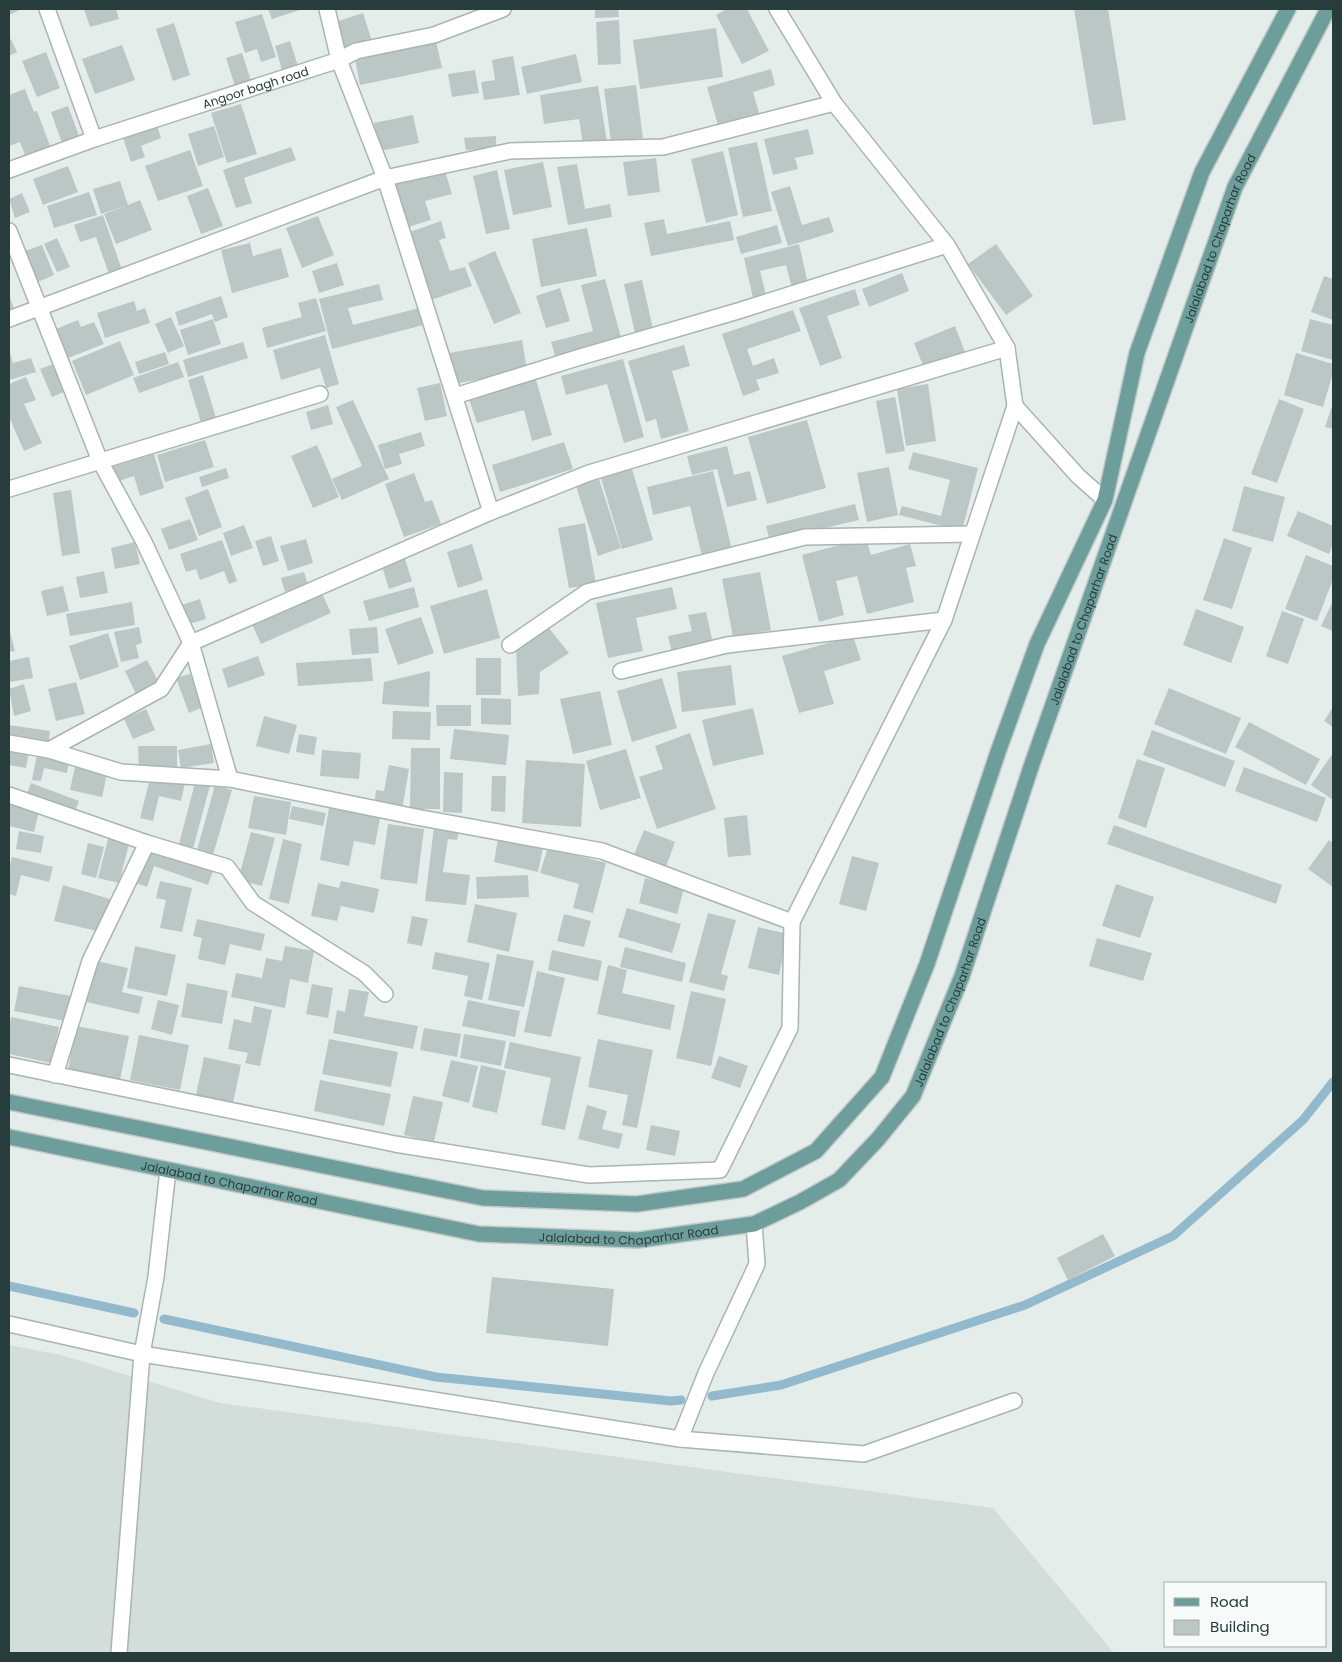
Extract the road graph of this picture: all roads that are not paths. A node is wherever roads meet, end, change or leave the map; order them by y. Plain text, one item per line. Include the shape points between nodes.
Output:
1 (47, 9) edge
2 (327, 9) edge
3 (503, 9) edge
4 (777, 9) edge
5 (1288, 9) edge
6 (1328, 9) edge
7 (339, 60) junction
8 (834, 103) junction
9 (94, 139) junction
10 (9, 170) edge
11 (384, 178) junction
12 (9, 231) edge
13 (947, 245) junction
14 (38, 308) junction
15 (9, 319) edge
16 (1008, 348) junction
17 (320, 394) dead end
18 (456, 396) junction
19 (1015, 406) junction
20 (100, 460) junction
21 (9, 489) edge
22 (1104, 500) junction
23 (491, 512) junction
24 (971, 534) junction
25 (944, 620) junction
26 (191, 643) junction
27 (510, 645) dead end
28 (621, 671) dead end
29 (9, 743) edge
30 (49, 750) junction
31 (230, 779) junction
32 (9, 795) edge
33 (147, 843) junction
34 (792, 922) junction
35 (385, 994) dead end
36 (9, 1065) edge
37 (55, 1075) junction
38 (9, 1102) edge
39 (9, 1137) edge
40 (168, 1170) junction
41 (754, 1224) junction
42 (9, 1324) edge
43 (142, 1354) junction
44 (1014, 1400) dead end
45 (680, 1439) junction
46 (119, 1653) edge

1 - 9 street
2 - 7 street
3 - 7 street, Angoor bagh road via 434,35 356,51
4 - 8 street
5 - 22 main road, Jalalabad to Chaparhar Road via 1202,172 1137,353
6 - 41 main road, Jalalabad to Chaparhar Road via 1235,187 1032,764 962,976 914,1096 838,1180
7 - 9 street, Angoor bagh road
7 - 11 street
8 - 11 street via 663,147 510,151
8 - 13 street
9 - 10 street, Angoor bagh road
11 - 14 street
11 - 18 street
12 - 14 street
13 - 16 street
13 - 18 street
14 - 15 street
14 - 20 street
16 - 19 street
16 - 23 street via 589,473
17 - 20 street
18 - 23 street
19 - 22 street
19 - 24 street
20 - 21 street
20 - 26 street via 144,542
22 - 38 main road, Jalalabad to Chaparhar Road via 1038,644 998,752 928,964 882,1078 816,1151 784,1170 743,1189 637,1204 483,1198
23 - 26 street
24 - 25 street
24 - 27 street via 805,537 587,592
25 - 28 street via 727,644
25 - 34 street
26 - 30 street via 161,689
26 - 31 street
29 - 30 street
30 - 31 street via 122,772
31 - 34 street via 602,851
32 - 33 street
33 - 35 street via 228,867 253,903 364,973
33 - 37 street via 90,961
34 - 37 street via 790,1028 720,1170 589,1175 395,1144
36 - 37 street
39 - 40 main road, Jalalabad to Chaparhar Road
40 - 41 main road, Jalalabad to Chaparhar Road via 478,1234 638,1240
40 - 43 street via 156,1277
41 - 45 street via 757,1264 706,1373
42 - 43 street
43 - 45 street
43 - 46 street
44 - 45 street via 864,1454

